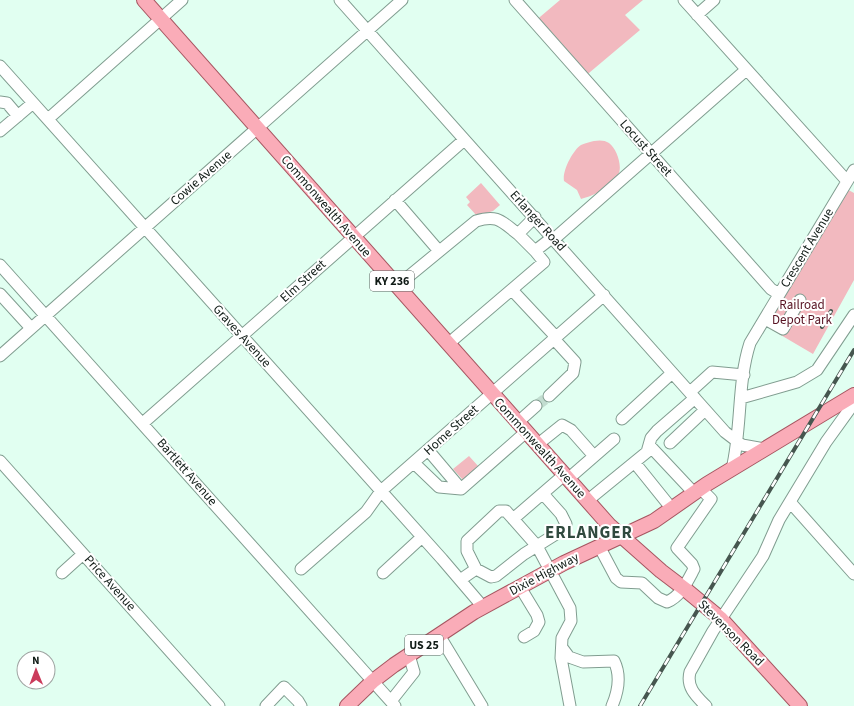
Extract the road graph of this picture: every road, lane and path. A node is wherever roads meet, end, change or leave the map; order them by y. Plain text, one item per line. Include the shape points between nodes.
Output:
1 (144, 0) edge
2 (182, 0) edge
3 (340, 0) edge
4 (402, 0) edge
5 (515, 0) edge
6 (684, 0) edge
7 (714, 0) edge
8 (697, 15) junction
9 (161, 19) junction
10 (367, 31) junction
11 (0, 66) edge
12 (746, 70) junction
13 (0, 102) edge
14 (33, 103) junction
15 (18, 116) junction
16 (48, 119) junction
17 (257, 128) junction
18 (0, 131) edge
19 (464, 140) junction
20 (651, 154) junction
21 (854, 170) edge
22 (847, 181) junction
23 (395, 200) junction
24 (535, 217) junction
25 (145, 227) junction
26 (518, 234) junction
27 (353, 237) junction
28 (554, 238) junction
29 (439, 251) junction
30 (535, 251) junction
31 (0, 265) edge
32 (397, 286) junction
33 (512, 290) junction
34 (0, 294) edge
35 (779, 294) junction
36 (604, 295) junction
37 (800, 300) dead end
38 (45, 315) junction
39 (854, 316) edge
40 (765, 318) junction
41 (31, 328) junction
42 (242, 336) junction
43 (555, 338) junction
44 (448, 344) junction
45 (0, 356) edge
46 (672, 373) junction
47 (744, 375) junction
48 (492, 394) junction
49 (692, 395) junction
50 (854, 395) edge
51 (549, 396) tunnel mouth
52 (741, 398) junction
53 (854, 404) edge
54 (536, 406) tunnel mouth
55 (705, 410) junction
56 (622, 419) dead end
57 (143, 423) junction
58 (522, 427) junction
59 (614, 439) dead end
60 (736, 442) junction
61 (537, 445) junction
62 (649, 445) junction
63 (664, 448) junction
64 (764, 449) junction
65 (428, 450) junction
66 (594, 456) junction
67 (0, 461) edge
68 (414, 463) junction
69 (635, 463) junction
70 (732, 469) junction
71 (566, 477) junction
72 (461, 489) junction
73 (698, 491) junction
74 (381, 492) junction
75 (544, 495) junction
76 (587, 501) junction
77 (790, 502) junction
78 (672, 509) junction
79 (513, 520) junction
80 (621, 536) junction
81 (422, 537) junction
82 (537, 546) junction
83 (599, 546) junction
84 (83, 554) junction
85 (301, 569) dead end
86 (476, 569) junction
87 (551, 570) junction
88 (62, 573) dead end
89 (383, 574) dead end
90 (854, 574) edge
91 (460, 580) junction
92 (520, 587) junction
93 (684, 588) junction
94 (483, 607) junction
95 (721, 619) junction
96 (439, 635) junction
97 (524, 637) dead end
98 (563, 650) junction
99 (409, 655) junction
100 (373, 681) junction
101 (213, 704) edge
102 (393, 704) edge
103 (479, 705) edge
104 (266, 706) edge
105 (301, 706) edge
106 (347, 706) edge
107 (570, 706) edge
108 (612, 706) edge
109 (706, 706) edge
110 (800, 706) edge

1 - 9 main road, Commonwealth Avenue / KY 236
2 - 9 street
3 - 10 street, Erlanger Road
4 - 10 street, Cowie Avenue
5 - 20 street, Locust Street
6 - 8 street
7 - 8 street
8 - 12 street
9 - 16 street
9 - 17 main road, Commonwealth Avenue / KY 236
10 - 17 street, Cowie Avenue
10 - 19 street, Erlanger Road
11 - 14 street, Graves Avenue
12 - 20 street
12 - 22 street
13 - 15 street via 7,103
14 - 15 street
14 - 16 street, Graves Avenue
15 - 18 street
16 - 25 street, Graves Avenue
17 - 25 street, Cowie Avenue
17 - 27 main road, Commonwealth Avenue / KY 236
19 - 23 street, Elm Street
19 - 24 street, Erlanger Road
20 - 28 street
20 - 35 street, Locust Street
21 - 22 street, Crescent Avenue
22 - 35 street, Crescent Avenue
23 - 27 street, Elm Street
23 - 29 street
24 - 26 street
24 - 28 street, Erlanger Road
25 - 38 street, Cowie Avenue
25 - 42 street, Graves Avenue
26 - 29 street via 498,218 484,218 476,221
26 - 30 street
27 - 32 main road, Commonwealth Avenue / KY 236
27 - 42 street, Elm Street
28 - 30 street
28 - 36 street, Erlanger Road
29 - 32 street
30 - 33 street via 544,262
31 - 38 street, Bartlett Avenue
32 - 44 main road, Commonwealth Avenue / KY 236
33 - 43 street
33 - 44 street
34 - 41 street
35 - 40 street, Crescent Avenue
36 - 43 street, Home Street
36 - 46 street, Erlanger Road
37 - 40 street via 784,329
38 - 41 street, Cowie Avenue
38 - 57 street, Bartlett Avenue
39 - 52 street via 818,370 797,382
40 - 47 street, Crescent Avenue via 750,343
41 - 45 street, Cowie Avenue
42 - 57 street, Elm Street
42 - 74 street, Graves Avenue
43 - 48 street, Home Street
43 - 51 street via 575,362 573,374
44 - 48 main road, Commonwealth Avenue / KY 236
46 - 49 street, Erlanger Road
46 - 56 street
47 - 49 street via 712,372
47 - 52 street, Crescent Avenue
48 - 58 main road, Commonwealth Avenue / KY 236
48 - 65 street, Home Street
49 - 55 street, Erlanger Road
49 - 62 street via 657,430
50 - 64 main road, Dixie Highway / US 25
52 - 60 street, Crescent Avenue
53 - 77 street via 826,442
54 - 58 street
55 - 60 street, Erlanger Road
55 - 63 street
57 - 100 street, Bartlett Avenue
58 - 61 main road, Commonwealth Avenue / KY 236
58 - 72 street
59 - 66 street
60 - 64 street, Erlanger Road
60 - 70 street
61 - 66 street via 562,425 571,430
61 - 71 main road, Commonwealth Avenue / KY 236
62 - 63 street
62 - 69 street via 647,452
63 - 73 street
64 - 70 main road, Dixie Highway / US 25
65 - 68 street, Home Street
65 - 72 street
66 - 71 street
67 - 84 street, Price Avenue
68 - 72 street via 439,487
68 - 74 street, Home Street
69 - 76 street
69 - 78 street
70 - 73 main road, Dixie Highway / US 25
71 - 75 street
71 - 76 main road, Commonwealth Avenue / KY 236
73 - 78 main road, Dixie Highway / US 25
73 - 93 street via 711,499 677,548 694,569
74 - 81 street, Graves Avenue
74 - 85 street, Home Street via 366,512
75 - 79 street
75 - 82 street via 566,524 564,529
76 - 80 main road, Commonwealth Avenue / KY 236
77 - 90 street
77 - 95 street via 763,556
78 - 80 main road, Dixie Highway / US 25 via 654,521
79 - 82 street
79 - 86 street via 506,511 499,511 467,541 467,551
80 - 83 main road, Dixie Highway / US 25
80 - 93 main road, Stevenson Road / KY 236
81 - 89 street
81 - 91 street, Graves Avenue
82 - 86 street via 496,576
82 - 87 street
83 - 87 main road, Dixie Highway / US 25
83 - 93 street via 616,578 622,582 642,583 658,598 667,602
84 - 88 street
84 - 101 street, Price Avenue
86 - 91 street
87 - 92 main road, Dixie Highway / US 25
87 - 98 street via 572,614 572,621 562,638
91 - 94 street, Graves Avenue
92 - 94 main road, Dixie Highway / US 25
92 - 97 street via 539,622 534,631
93 - 95 main road, Stevenson Road / KY 236
94 - 96 main road, Dixie Highway / US 25
95 - 109 street via 688,677 691,689
95 - 110 main road, Stevenson Road / KY 236
96 - 99 main road, Dixie Highway / US 25
96 - 103 street
98 - 107 street via 561,658
98 - 108 street via 569,658 583,662 614,661 618,670 618,685
99 - 100 main road, Dixie Highway / US 25
99 - 102 street via 414,672
100 - 102 street, Bartlett Avenue
100 - 106 main road, Dixie Highway / US 25
104 - 105 street via 284,687

